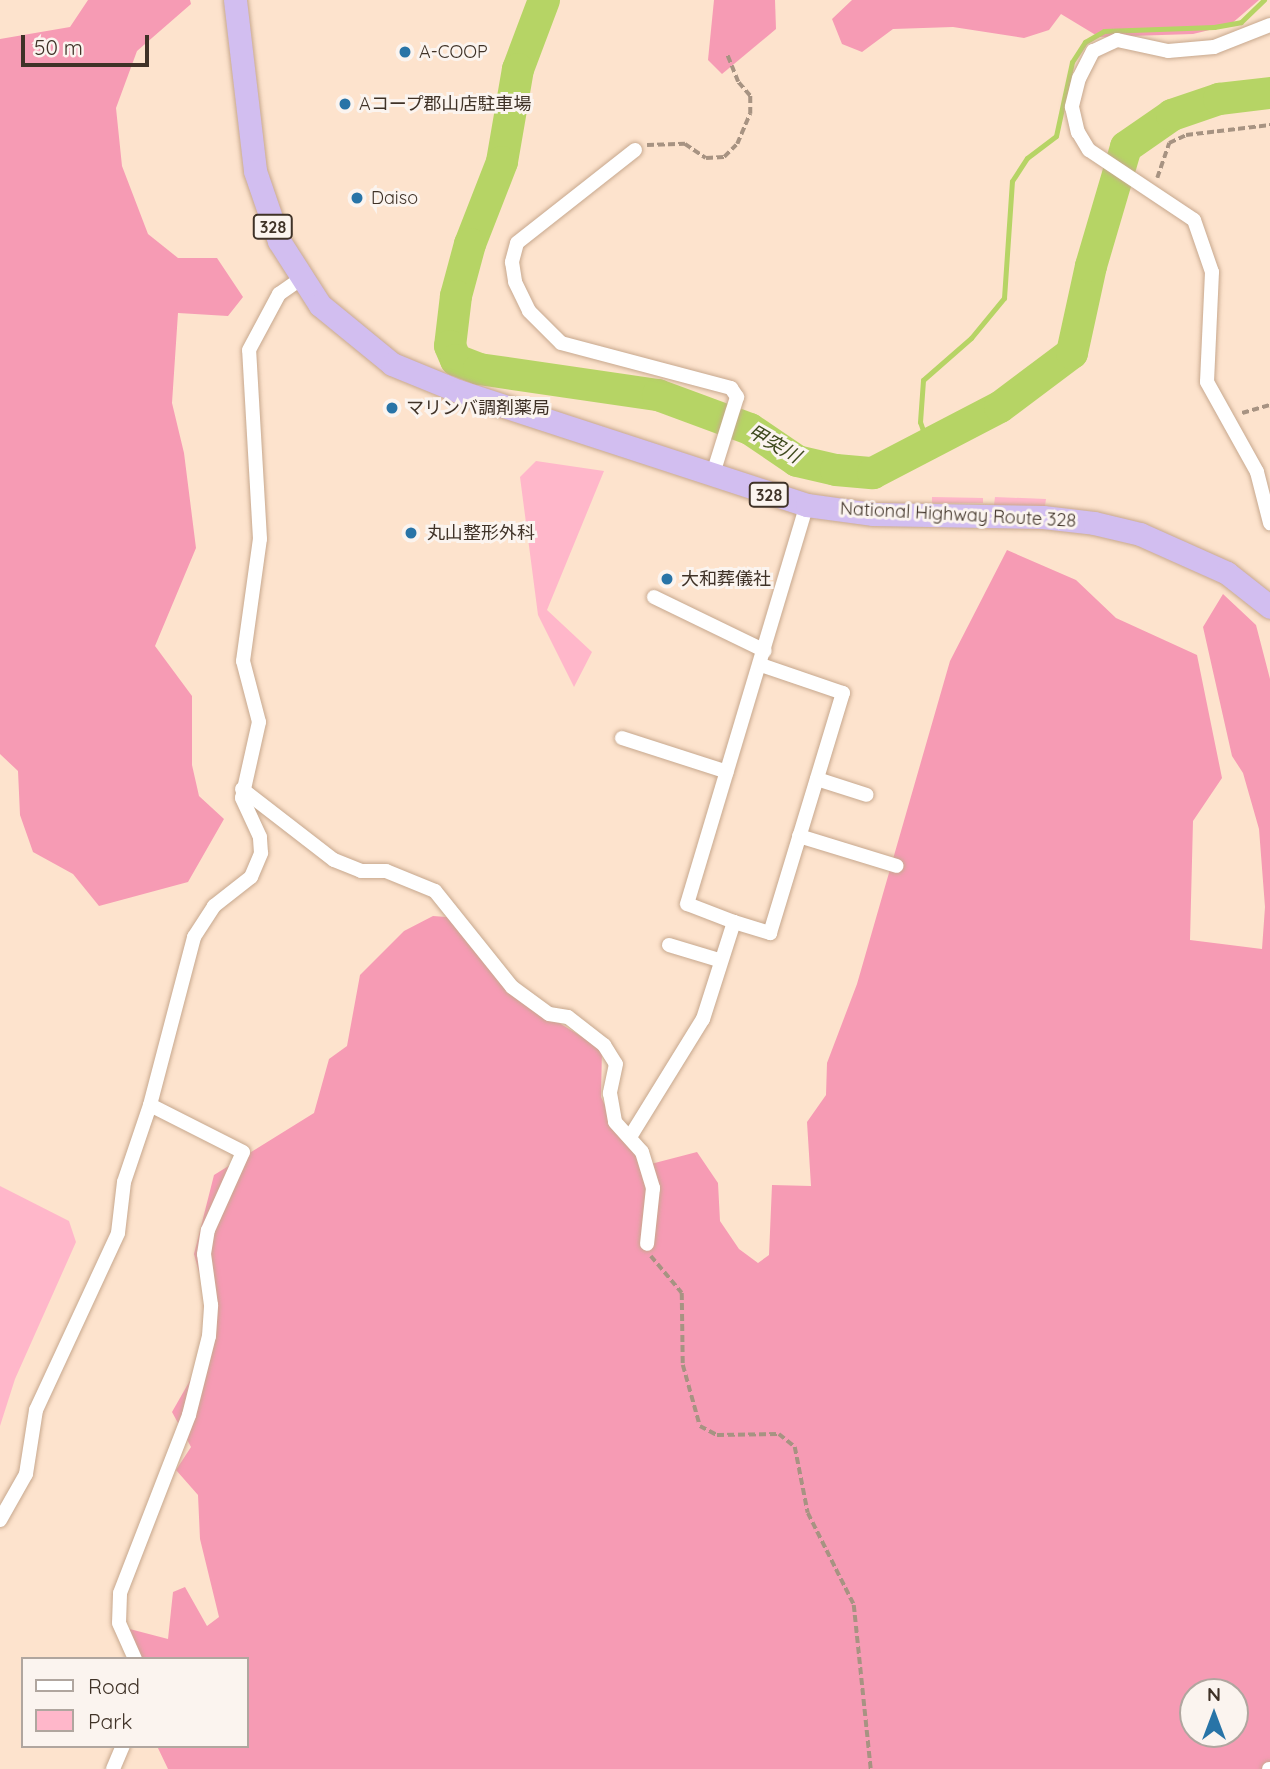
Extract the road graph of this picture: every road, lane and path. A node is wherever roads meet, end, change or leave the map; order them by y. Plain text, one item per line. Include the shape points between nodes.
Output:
1 (235, 0) edge
2 (1270, 25) edge
3 (727, 55) dead end
4 (1270, 124) edge
5 (635, 150) joint
6 (1150, 192) junction
7 (302, 278) junction
8 (1270, 405) edge
9 (1225, 417) junction
10 (714, 470) junction
11 (807, 505) junction
12 (1270, 523) edge
13 (654, 597) dead end
14 (1270, 607) edge
15 (763, 658) junction
16 (622, 738) dead end
17 (726, 772) junction
18 (817, 779) junction
19 (242, 789) junction
20 (867, 795) dead end
21 (799, 836) junction
22 (897, 866) dead end
23 (734, 922) junction
24 (669, 945) dead end
25 (719, 960) junction
26 (150, 1105) junction
27 (630, 1137) junction
28 (647, 1244) joint
29 (0, 1520) edge
30 (134, 1657) edge
31 (123, 1748) edge
32 (113, 1769) edge
33 (871, 1769) edge

1 - 7 highway, National Highway Route 328 / 328 via 255,171 275,233
2 - 6 street via 1214,47 1168,51 1117,40 1093,51 1079,78 1072,107 1078,132 1089,150
3 - 5 path via 738,82 750,96 750,114 737,145 724,157 706,158 685,144 656,142
4 - 6 path via 1186,135 1169,143
5 - 10 street via 517,243 512,262 521,297 545,330 561,343 727,385 737,397
6 - 9 street via 1194,219 1212,272 1214,310 1207,382
7 - 10 highway, National Highway Route 328 / 328 via 342,327 392,364 458,391
7 - 19 street via 279,294 249,350 260,539 243,661 259,722 258,743
8 - 9 path
9 - 12 street via 1257,472
10 - 11 highway, National Highway Route 328 / 328
11 - 14 highway, National Highway Route 328 / 328 via 873,514 994,514 1094,523 1187,552 1227,573
11 - 15 street
13 - 15 street
15 - 17 street
15 - 18 street via 843,693
16 - 17 street
17 - 23 street via 687,904
18 - 20 street
18 - 21 street
19 - 26 street via 245,808 260,837 259,860 251,877 214,906 194,937
19 - 27 street via 334,860 361,871 386,871 435,891 512,987 549,1014 568,1017 604,1045 616,1064 610,1093 615,1122
21 - 22 street
21 - 23 street via 770,933
23 - 25 street
24 - 25 street
25 - 27 street via 703,1019
26 - 29 street via 124,1182 114,1245 36,1410 26,1474
26 - 30 street via 243,1152 208,1230 204,1254 211,1305 209,1336 189,1415 120,1593 119,1623
27 - 28 street via 642,1152 653,1188
28 - 33 path via 652,1260 682,1293 683,1365 701,1426 717,1435 779,1434 795,1447 808,1513 854,1605
31 - 32 street

